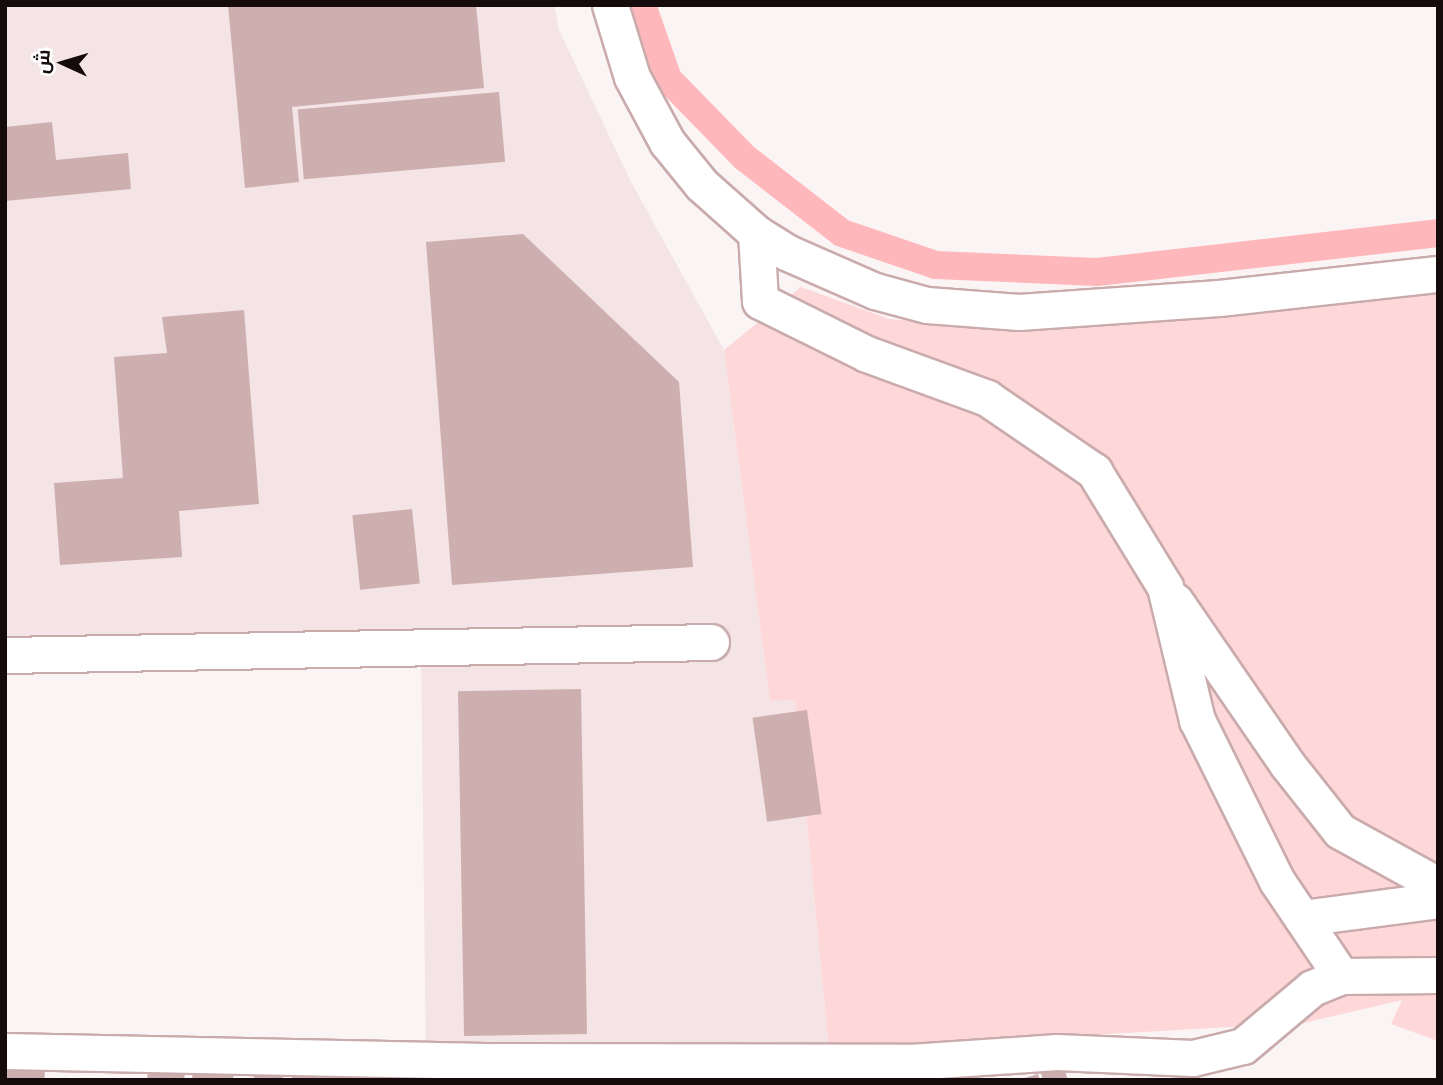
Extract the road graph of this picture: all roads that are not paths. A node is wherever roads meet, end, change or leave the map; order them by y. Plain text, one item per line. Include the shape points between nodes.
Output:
1 (610, 5) edge
2 (756, 233) junction
3 (1438, 274) edge
4 (1165, 587) junction
5 (710, 642) dead end
6 (5, 655) edge
7 (1438, 884) edge
8 (1438, 900) edge
9 (1302, 918) junction
10 (1438, 975) edge
11 (1341, 976) junction
12 (5, 1051) edge
13 (985, 1068) edge
14 (827, 1071) edge

1 - 2 street via 632,77 667,142 702,185
2 - 3 street via 833,276 875,291 973,309 1108,308
2 - 4 street via 760,301 867,354 987,398 1094,471
4 - 7 street via 1287,764 1340,831
4 - 9 street via 1197,720 1277,881
5 - 6 street
8 - 9 street
9 - 11 street
10 - 11 street
11 - 13 street via 1312,988 1252,1040 1219,1054 1193,1058 1057,1052
12 - 14 street
13 - 14 street

